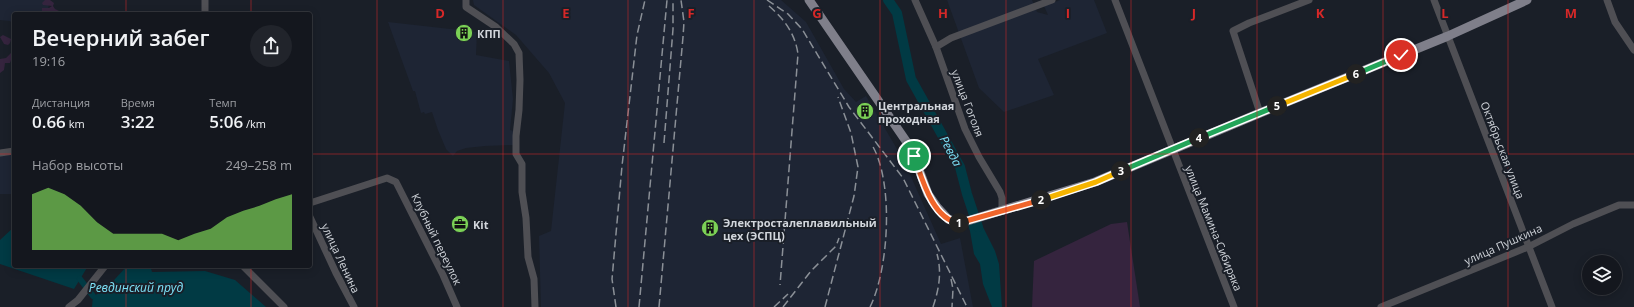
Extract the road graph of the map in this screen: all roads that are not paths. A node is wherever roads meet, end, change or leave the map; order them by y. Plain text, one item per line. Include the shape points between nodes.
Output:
1 (205, 0) edge
2 (466, 0) edge
3 (810, 0) edge
4 (915, 0) edge
5 (1052, 0) edge
6 (1115, 0) edge
7 (1310, 0) edge
8 (1434, 0) edge
9 (1527, 0) edge
10 (1607, 0) edge
11 (205, 12) edge
12 (1448, 36) junction
13 (936, 47) junction
14 (1634, 50) edge
15 (1260, 113) junction
16 (1172, 150) junction
17 (12, 151) edge
18 (0, 153) edge
19 (312, 202) edge
20 (1634, 205) edge
21 (998, 213) junction
22 (312, 221) edge
23 (1528, 246) junction
24 (245, 268) edge
25 (102, 271) edge
26 (70, 307) edge
27 (284, 307) edge
28 (354, 307) edge
29 (457, 307) edge
30 (535, 307) edge
31 (1234, 307) edge
32 (1381, 307) edge
33 (1552, 307) edge

1 - 11 street
2 - 30 street via 466,7 496,27 520,53 516,154 522,164 522,192 528,257 534,279
3 - 21 main road via 906,141 925,187 944,216 960,223
4 - 13 street, улица Гоголя
5 - 13 street via 951,38
6 - 16 street, улица Мамина-Сибиряка
7 - 15 street via 1233,31
8 - 12 street, Октябрьская улица
9 - 12 main road
10 - 14 street via 1615,22
12 - 15 main road
12 - 23 street, Октябрьская улица
13 - 21 street, улица Гоголя via 965,129 1000,192 1002,198
15 - 16 main road
16 - 21 main road via 1096,182
16 - 31 street, улица Мамина-Сибиряка
17 - 18 street
19 - 29 street, Клубный переулок via 387,178 396,182
20 - 23 street, улица Пушкина via 1619,205
22 - 28 street, улица Ленина
23 - 32 street, улица Пушкина
23 - 33 street, Октябрьская улица
24 - 27 street
25 - 26 street

